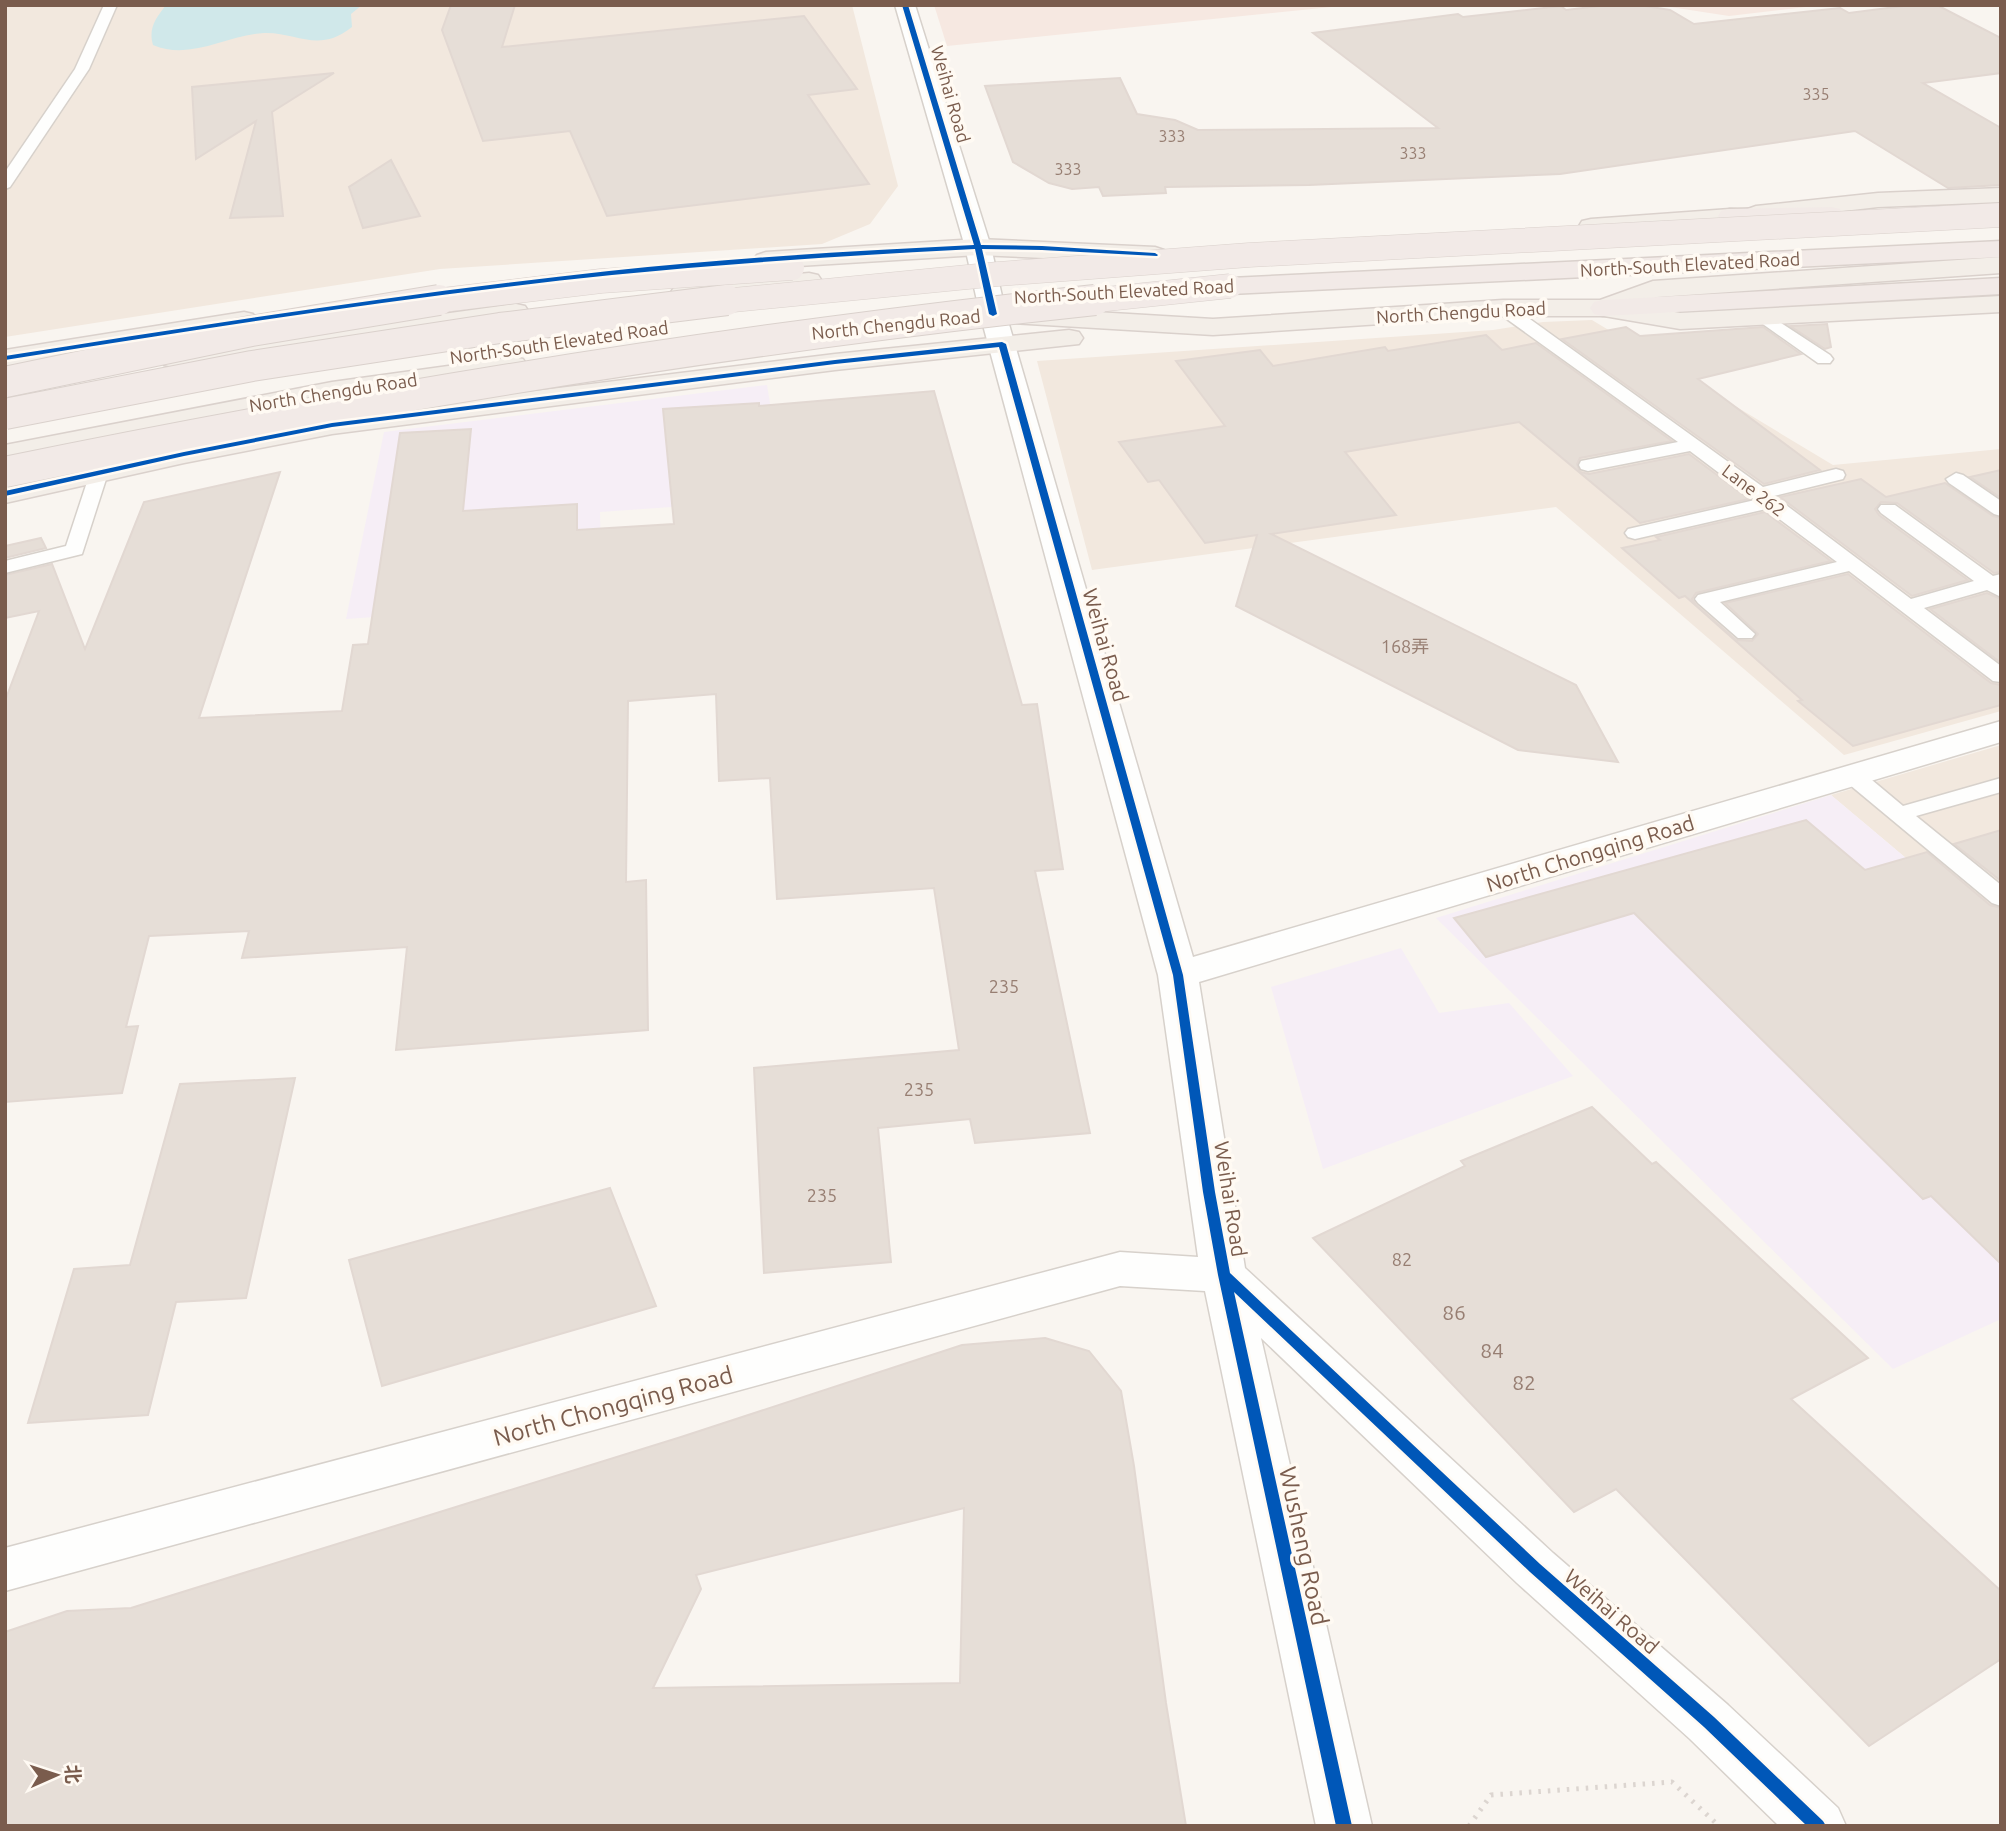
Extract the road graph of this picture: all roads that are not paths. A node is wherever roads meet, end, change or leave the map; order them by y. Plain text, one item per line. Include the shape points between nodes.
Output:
1 (111, 5) edge
2 (905, 5) edge
3 (5, 184) edge
4 (2001, 195) edge
5 (2001, 207) edge
6 (2001, 215) edge
7 (1730, 216) junction
8 (2001, 221) edge
9 (2001, 249) edge
10 (1277, 253) junction
11 (980, 259) junction
12 (2001, 265) edge
13 (629, 270) junction
14 (826, 280) junction
15 (1230, 286) junction
16 (1989, 286) edge
17 (2001, 304) edge
18 (1503, 308) junction
19 (1603, 308) junction
20 (1766, 318) junction
21 (243, 320) junction
22 (997, 329) junction
23 (5, 358) edge
24 (1824, 359) dead end
25 (137, 365) junction
26 (5, 382) edge
27 (5, 389) edge
28 (5, 414) edge
29 (173, 419) junction
30 (287, 434) junction
31 (5, 441) edge
32 (1694, 444) junction
33 (5, 454) edge
34 (1588, 465) dead end
35 (5, 472) edge
36 (99, 473) junction
37 (1836, 475) dead end
38 (1956, 479) dead end
39 (5, 494) edge
40 (1765, 498) junction
41 (1888, 509) dead end
42 (2001, 510) edge
43 (1635, 533) dead end
44 (1853, 564) junction
45 (5, 567) edge
46 (1997, 585) edge
47 (1908, 606) junction
48 (1745, 634) dead end
49 (2001, 676) edge
50 (2001, 730) edge
51 (1852, 775) junction
52 (2001, 785) edge
53 (1899, 814) junction
54 (2001, 898) edge
55 (1178, 975) junction
56 (1224, 1275) junction
57 (5, 1570) edge
58 (1345, 1826) edge
59 (1818, 1826) edge

1 - 3 lane via 82,69
2 - 11 street, Weihai Road
4 - 7 main road via 1878,200
5 - 7 highway
6 - 10 highway, North-South Elevated Road, bridge
7 - 8 main road via 1844,230
7 - 11 main road via 1155,255
9 - 15 highway, North-South Elevated Road
10 - 26 highway, bridge via 845,266 570,284 285,324
10 - 28 highway, North-South Elevated Road, bridge via 882,284 527,322 298,357
11 - 13 main road
11 - 14 main road
11 - 22 street, Weihai Road
12 - 19 main road, North Chengdu Road via 1653,289
13 - 14 main road
13 - 21 main road
14 - 25 main road via 627,297
15 - 31 highway, North-South Elevated Road, bridge via 1046,293 790,312 262,386
15 - 35 highway, bridge via 919,320 436,390 202,430
16 - 19 highway
17 - 20 main road
18 - 19 main road, North Chengdu Road
18 - 22 main road, North Chengdu Road via 1213,327
18 - 32 lane, Lane 262
19 - 20 main road via 1680,321
20 - 24 lane
21 - 23 main road
21 - 25 main road
22 - 29 main road, North Chengdu Road via 500,367 332,390
22 - 30 main road
22 - 55 street, Weihai Road
25 - 27 main road
29 - 30 main road
29 - 33 main road, North Chengdu Road
30 - 36 main road
32 - 34 lane
32 - 40 lane, Lane 262
36 - 39 main road
36 - 45 lane via 75,550
37 - 40 lane
38 - 42 lane
40 - 43 lane
40 - 44 lane, Lane 262
41 - 46 lane
44 - 47 lane, Lane 262
44 - 48 lane via 1705,599
46 - 47 lane
47 - 49 lane, Lane 262
50 - 51 street, North Chongqing Road
51 - 53 lane
51 - 55 street, North Chongqing Road
52 - 53 lane
53 - 54 lane
55 - 56 street, Weihai Road
56 - 57 street, North Chongqing Road via 1120,1269
56 - 58 street, Wusheng Road
56 - 59 street, Weihai Road

